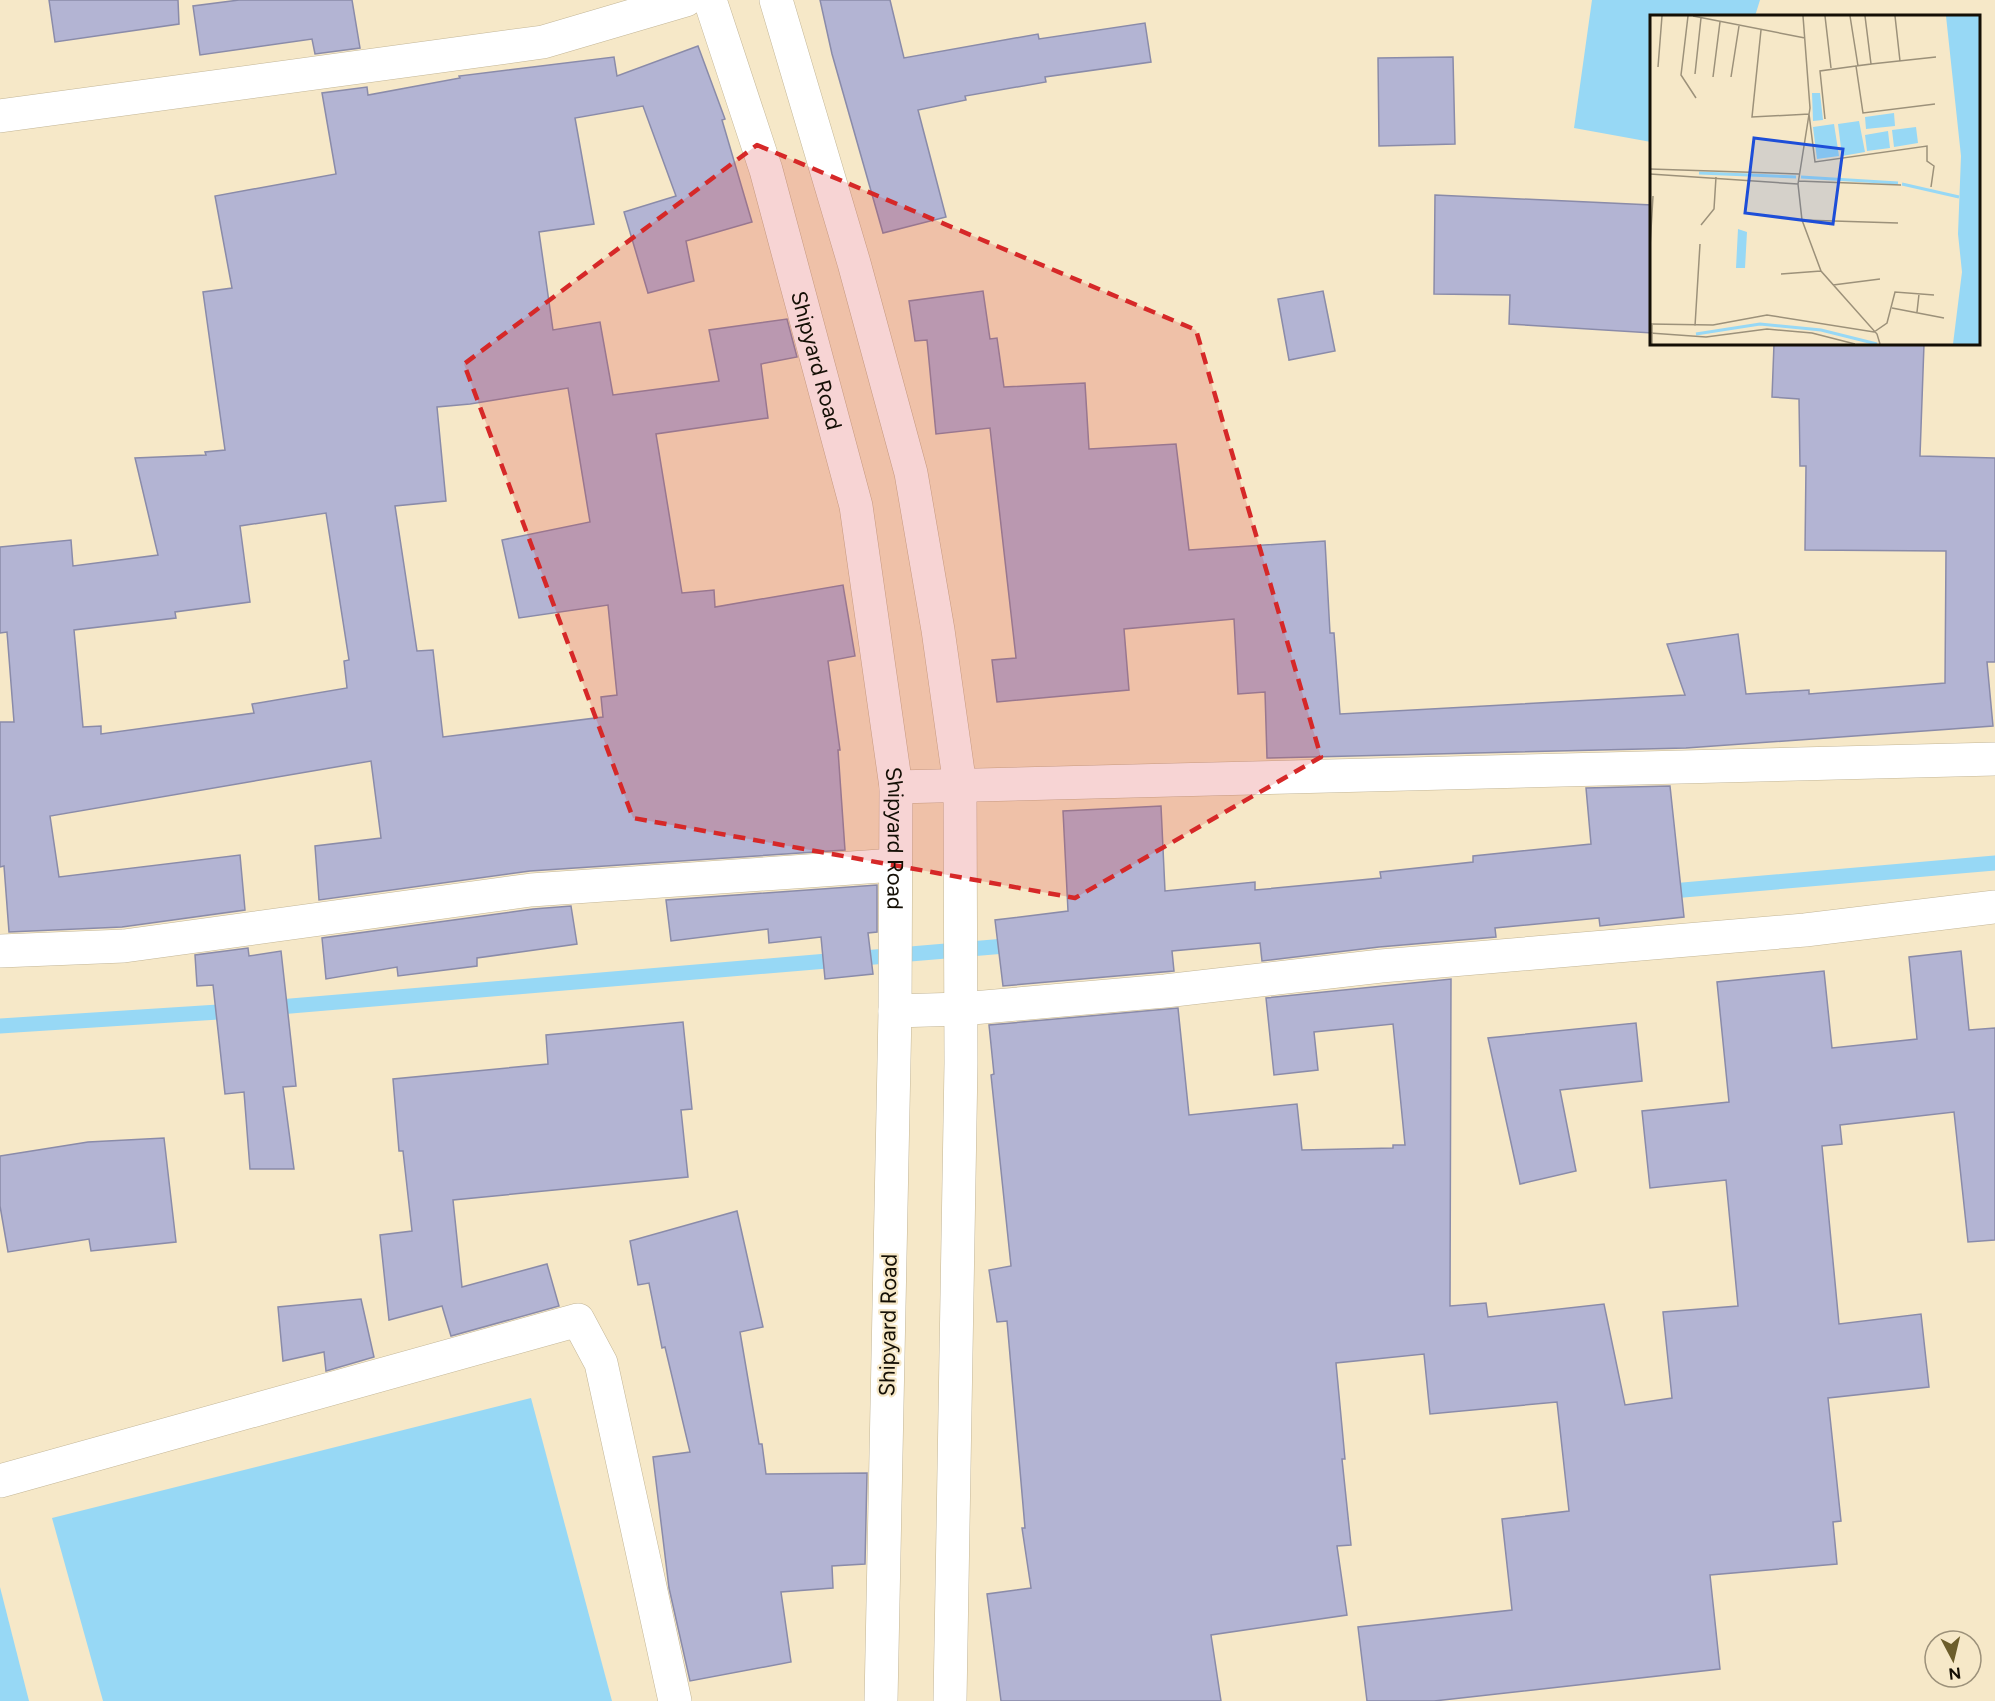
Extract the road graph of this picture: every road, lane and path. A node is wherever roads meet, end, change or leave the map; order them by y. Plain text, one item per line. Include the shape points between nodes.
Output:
1 (686, 0) edge
2 (710, 0) edge
3 (776, 0) edge
4 (0, 116) edge
5 (1995, 759) edge
6 (960, 786) junction
7 (896, 788) junction
8 (895, 865) junction
9 (1995, 907) edge
10 (0, 951) edge
11 (961, 1009) junction
12 (895, 1011) junction
13 (0, 1481) edge
14 (675, 1701) edge
15 (880, 1701) edge
16 (950, 1701) edge

1 - 4 street via 543,42
2 - 7 street, Shipyard Road via 766,170 856,506
3 - 6 street via 854,263 910,473
5 - 6 street
6 - 7 street
6 - 11 street
7 - 8 street, Shipyard Road
8 - 10 street via 531,890 124,946
8 - 12 street, Shipyard Road
9 - 11 street via 1806,930 1381,966
11 - 12 street
11 - 16 street
12 - 15 street, Shipyard Road
13 - 14 street via 578,1320 601,1363

